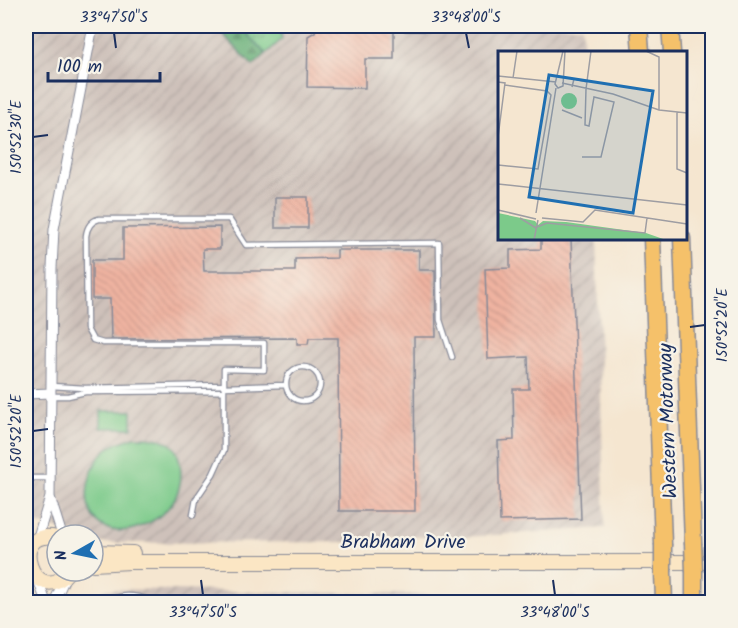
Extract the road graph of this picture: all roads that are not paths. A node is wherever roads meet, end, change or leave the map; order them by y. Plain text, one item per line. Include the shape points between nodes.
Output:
1 (93, 26) edge
2 (639, 26) edge
3 (670, 26) edge
4 (641, 51) edge
5 (672, 51) edge
6 (652, 240) edge
7 (682, 240) edge
8 (452, 357) dead end
9 (285, 385) junction
10 (224, 388) junction
11 (51, 392) junction
12 (26, 394) edge
13 (26, 478) edge
14 (51, 478) junction
15 (50, 497) junction
16 (193, 515) dead end
17 (58, 523) edge
18 (32, 544) edge
19 (105, 552) edge
20 (712, 553) edge
21 (712, 562) edge
22 (105, 563) edge
23 (33, 575) edge
24 (63, 583) edge
25 (46, 603) edge
26 (54, 603) edge
27 (109, 603) edge
28 (355, 603) edge
29 (664, 603) edge
30 (694, 603) edge

1 - 11 street via 54,229
2 - 4 highway
3 - 5 highway
6 - 29 highway, Western Motorway, bridge
7 - 30 highway, Western Motorway, bridge
8 - 10 lane via 440,320 439,243 246,245 229,219 93,221 86,236 87,326 91,338 100,343 264,344 264,370 224,369
9 - 9 lane via 290,373 301,367 316,374 320,386 315,397 303,402 293,399
9 - 10 lane
10 - 11 lane via 85,388
10 - 11 lane via 85,392 68,396
10 - 16 lane via 224,450 196,499
11 - 12 street
11 - 14 street
13 - 14 lane
14 - 15 street
15 - 17 street
15 - 18 street
18 - 23 main road via 28,560
19 - 20 main road, Brabham Drive
21 - 22 main road, Brabham Drive
23 - 25 street
24 - 26 street
27 - 28 lane via 124,597 152,601

